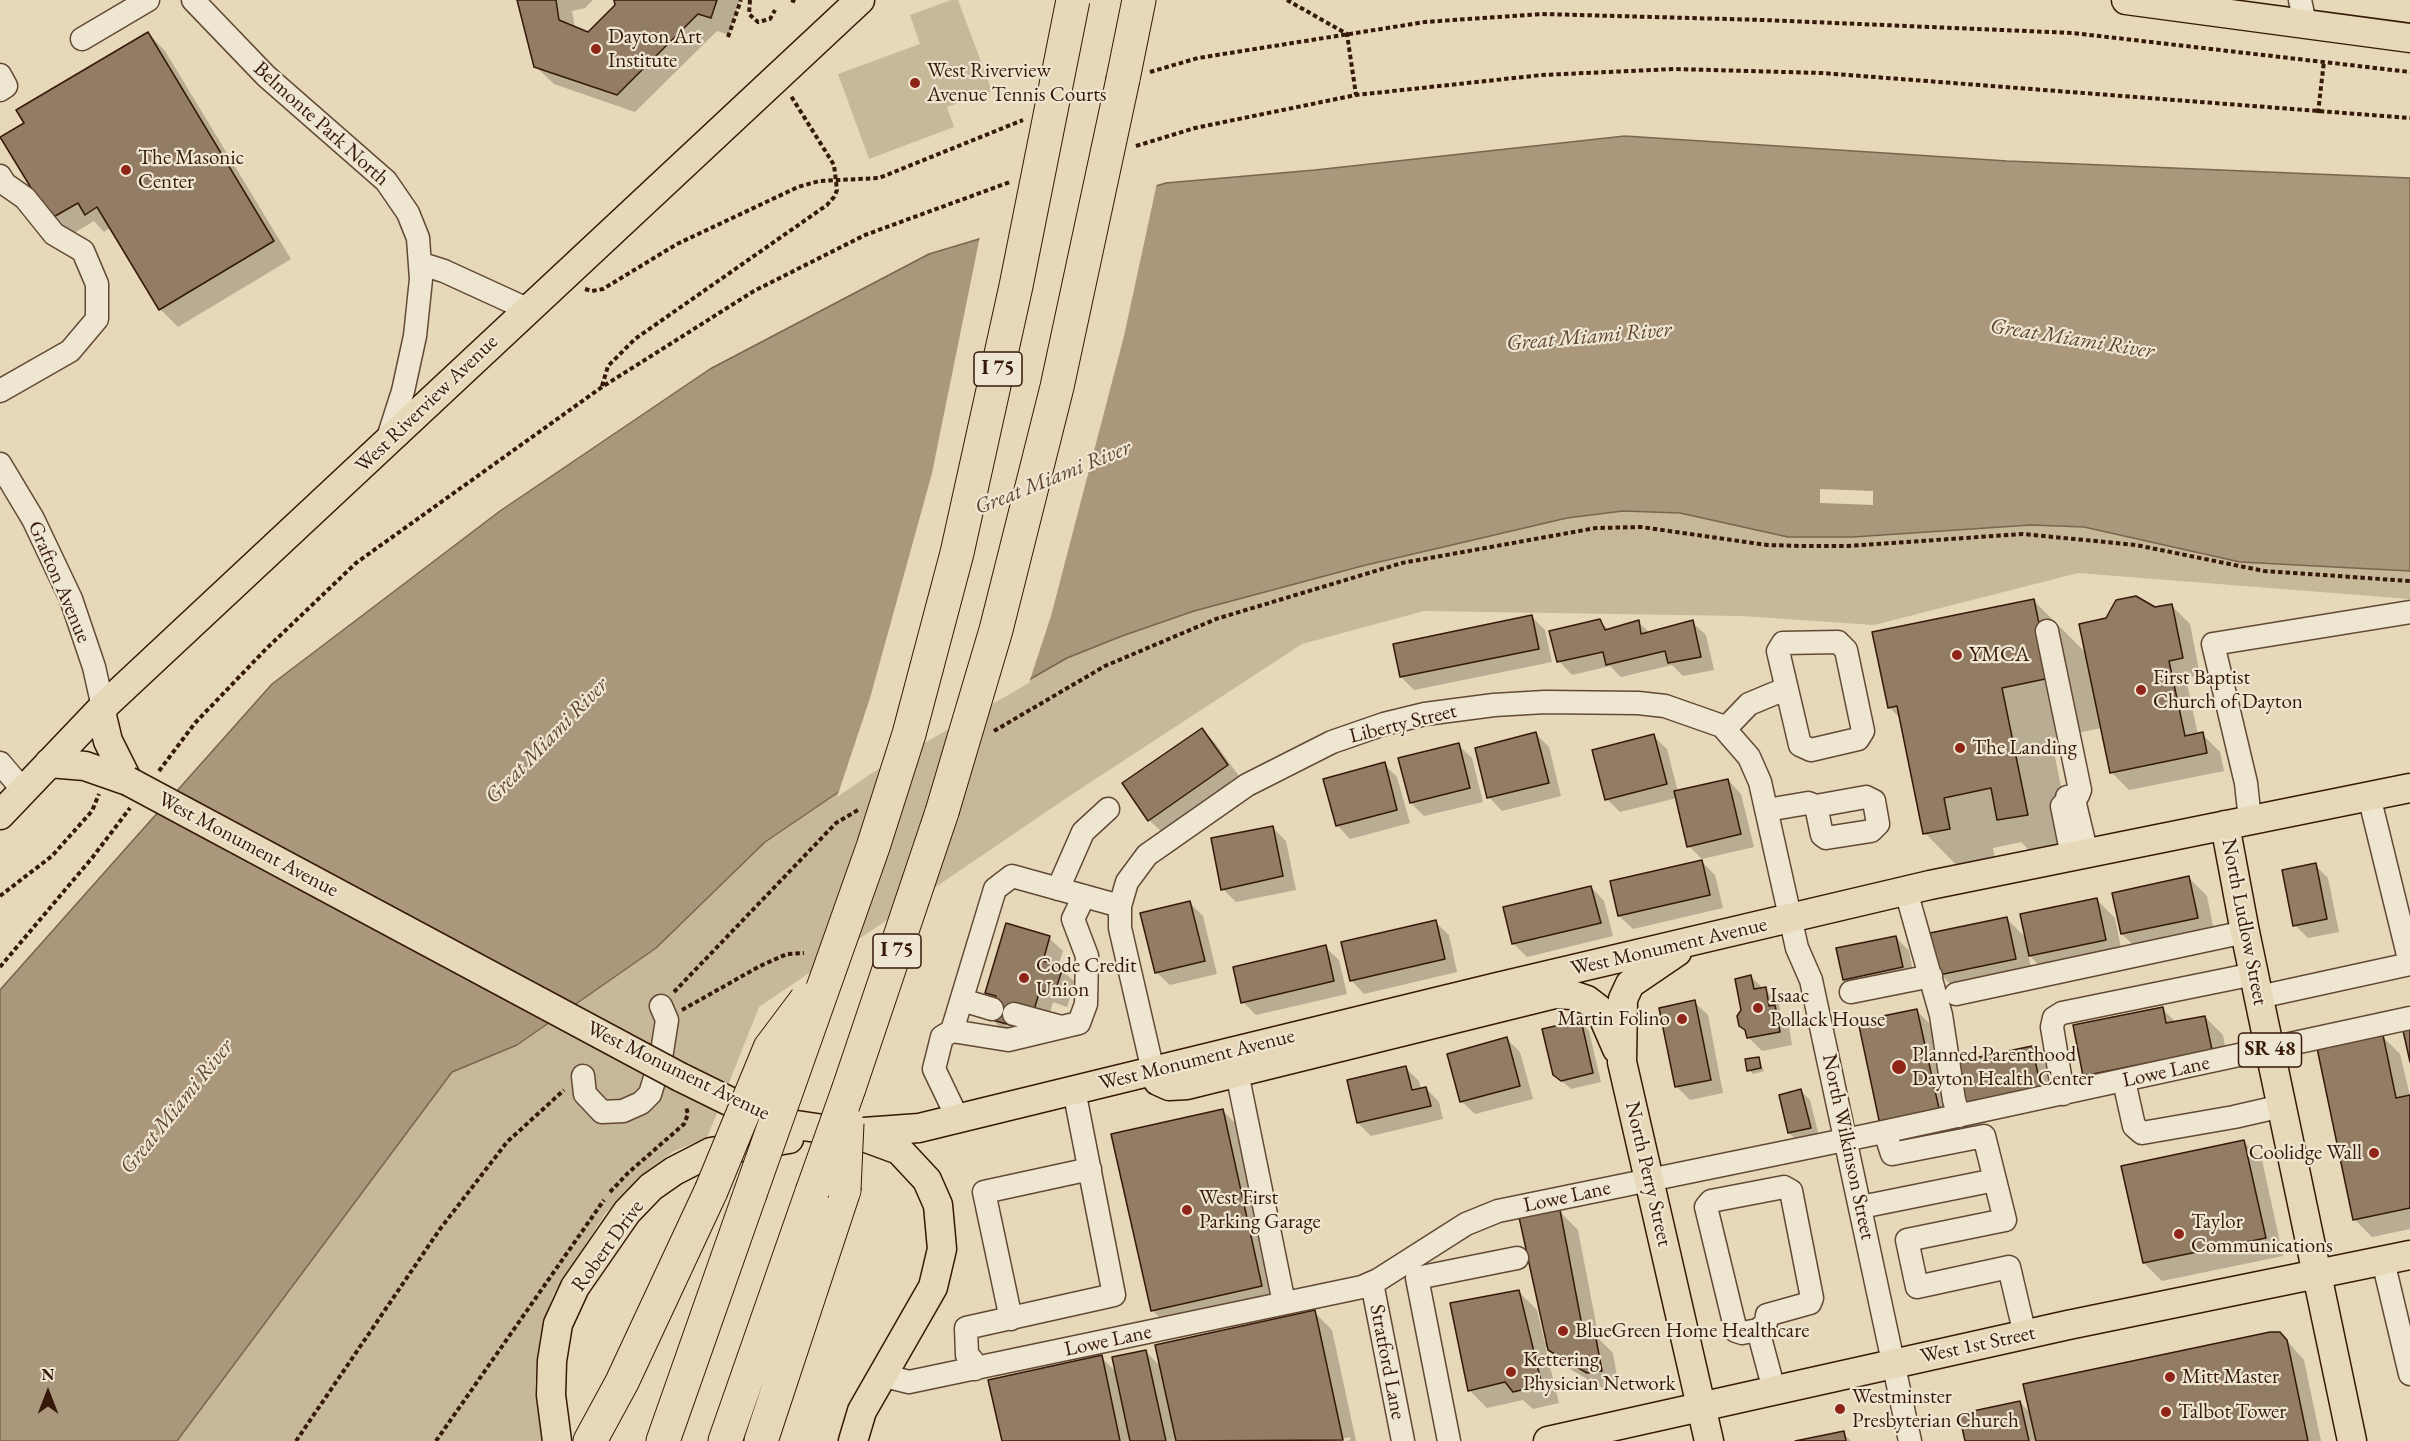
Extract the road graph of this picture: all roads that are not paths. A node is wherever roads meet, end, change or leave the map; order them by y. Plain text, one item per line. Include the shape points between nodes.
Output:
1 (148, 0) edge
2 (193, 0) edge
3 (860, 0) edge
4 (1073, 0) edge
5 (1139, 0) edge
6 (2126, 0) edge
7 (2303, 12) edge
8 (2410, 38) edge
9 (82, 39) dead end
10 (0, 75) edge
11 (0, 90) edge
12 (0, 176) edge
13 (422, 264) junction
14 (527, 309) junction
15 (0, 391) edge
16 (386, 445) junction
17 (0, 464) edge
18 (2410, 612) edge
19 (2048, 631) dead end
20 (1787, 696) junction
21 (103, 707) junction
22 (1724, 727) junction
23 (0, 763) edge
24 (49, 763) junction
25 (139, 787) junction
26 (2410, 788) edge
27 (23, 790) junction
28 (2369, 796) junction
29 (1816, 806) dead end
30 (1108, 809) dead end
31 (0, 815) edge
32 (1768, 817) junction
33 (2237, 823) junction
34 (2080, 855) junction
35 (1058, 889) junction
36 (1906, 891) junction
37 (1084, 896) junction
38 (1120, 906) junction
39 (1789, 918) junction
40 (2245, 932) junction
41 (1695, 940) junction
42 (816, 961) junction
43 (2410, 964) edge
44 (1931, 976) junction
45 (2256, 985) junction
46 (1851, 992) dead end
47 (1956, 994) dead end
48 (962, 1000) junction
49 (664, 1013) road end
50 (2410, 1018) edge
51 (1058, 1026) junction
52 (952, 1031) junction
53 (2270, 1048) junction
54 (1235, 1062) junction
55 (1622, 1062) junction
56 (1153, 1071) junction
57 (583, 1077) dead end
58 (2124, 1081) junction
59 (849, 1088) junction
60 (1074, 1090) junction
61 (2063, 1094) junction
62 (2282, 1106) junction
63 (1959, 1116) junction
64 (958, 1119) junction
65 (1885, 1132) junction
66 (850, 1133) junction
67 (1847, 1140) junction
68 (1090, 1169) junction
69 (1649, 1180) junction
70 (1995, 1180) junction
71 (1861, 1208) junction
72 (2410, 1255) edge
73 (1517, 1258) dead end
74 (2383, 1261) junction
75 (1411, 1271) junction
76 (2319, 1274) junction
77 (1372, 1283) junction
78 (1284, 1303) junction
79 (1011, 1319) junction
80 (1758, 1330) junction
81 (2025, 1335) junction
82 (1893, 1363) junction
83 (973, 1365) junction
84 (2410, 1374) edge
85 (882, 1375) junction
86 (1774, 1390) junction
87 (1701, 1406) junction
88 (557, 1441) edge
89 (590, 1441) edge
90 (663, 1441) edge
91 (725, 1441) edge
92 (761, 1441) edge
93 (853, 1441) edge
94 (1403, 1441) edge
95 (1449, 1441) edge
96 (1548, 1441) edge
97 (1709, 1441) edge
98 (1910, 1441) edge
99 (2352, 1441) edge

1 - 9 street
2 - 13 street, Belmonte Park North via 266,76 393,190 418,238
3 - 14 main road, West Riverview Avenue
4 - 42 highway, I 75, bridge via 957,553 909,734 873,847
5 - 59 highway, I 75, bridge via 1057,387 996,630 942,812
6 - 7 main road
7 - 8 main road
10 - 11 street via 6,86
12 - 15 street via 25,198 54,234 83,251 96,284 97,319 70,351
13 - 14 street
13 - 16 street, Belmonte Park North via 415,336
14 - 16 main road, West Riverview Avenue
16 - 21 main road, West Riverview Avenue
17 - 21 street, Grafton Avenue via 63,579 94,667
18 - 33 street via 2213,644 2246,783
19 - 34 street via 2080,790 2078,795 2067,797 2067,801 2075,804
20 - 20 street via 1800,745 1811,750 1858,739 1863,731 1846,650 1838,642 1783,643 1778,651
20 - 22 street via 1759,713 1745,711
21 - 24 main road, West Riverview Avenue
21 - 25 main road via 108,741
22 - 32 street, North Wilkinson Street via 1749,757
22 - 38 street, Liberty Street via 1665,706 1558,702 1494,705 1384,724 1294,759 1247,785 1146,855 1126,882
23 - 27 street
24 - 25 main road, West Monument Avenue via 85,766
24 - 27 main road, West Riverview Avenue
25 - 66 main road, West Monument Avenue, bridge via 743,1108 783,1123
26 - 28 main road, West Monument Avenue
27 - 31 main road, West Riverview Avenue
28 - 33 main road, West Monument Avenue
28 - 43 street
29 - 32 street via 1811,813
30 - 35 street via 1083,832
32 - 39 street, North Wilkinson Street
33 - 34 main road, West Monument Avenue
33 - 40 main road, North Ludlow Street / SR 48
34 - 36 main road, West Monument Avenue
35 - 37 street
35 - 48 street via 1012,876 995,889
36 - 39 main road, West Monument Avenue
36 - 44 street
37 - 38 street
37 - 51 street via 1073,919 1087,956 1086,1004 1079,1023
38 - 56 street via 1120,928
39 - 41 main road, West Monument Avenue
39 - 67 street, North Wilkinson Street via 1811,980
40 - 45 main road, North Ludlow Street / SR 48
40 - 47 street
41 - 54 main road, West Monument Avenue
41 - 55 main road, North Perry Street via 1630,984 1623,999
42 - 89 highway, bridge via 770,1048 711,1191 622,1382
42 - 90 highway, I 75, bridge via 750,1194
43 - 45 street
44 - 46 street
44 - 63 street
45 - 53 main road, North Ludlow Street / SR 48
45 - 61 street via 2062,1013 2054,1018 2052,1027
48 - 51 street
48 - 52 street
49 - 57 street via 662,1058 650,1094 641,1103 622,1111 602,1112 585,1094
50 - 53 street, Lowe Lane
51 - 52 street via 1008,1040
52 - 64 street via 942,1037 934,1069
53 - 58 street, Lowe Lane
53 - 62 main road, North Ludlow Street / SR 48
54 - 55 main road via 1555,994 1587,1000 1600,1010
54 - 56 main road, West Monument Avenue
54 - 78 street
55 - 69 main road, North Perry Street
56 - 60 main road, West Monument Avenue
58 - 61 street, Lowe Lane
58 - 62 street via 2134,1126 2142,1133
59 - 91 highway, I 75, bridge
59 - 92 highway, bridge via 844,1190
60 - 64 main road, West Monument Avenue
60 - 68 street
61 - 63 street, Lowe Lane
62 - 76 main road, North Ludlow Street / SR 48
63 - 65 street, Lowe Lane
64 - 66 main road, West Monument Avenue via 919,1128
65 - 67 street, Lowe Lane
65 - 70 street via 1892,1154 1984,1136
66 - 85 main road via 899,1150 915,1165 927,1180 942,1223 942,1249 933,1287
66 - 88 main road, Robert Drive via 711,1152 651,1187 627,1212 574,1287 558,1324 551,1395
67 - 69 street, Lowe Lane
67 - 71 street, North Wilkinson Street
68 - 79 street via 1114,1295
68 - 79 street via 984,1192
69 - 75 street, Lowe Lane via 1498,1211 1466,1224
69 - 87 main road, North Perry Street
70 - 71 street
70 - 81 street via 2004,1220 1907,1240 1917,1287 2009,1267
71 - 82 street, North Wilkinson Street
72 - 74 main road, West 1st Street
73 - 75 street
74 - 76 main road, West 1st Street
74 - 84 street
75 - 77 street, Lowe Lane
75 - 95 street
76 - 81 main road, West 1st Street
76 - 99 main road, North Ludlow Street / SR 48
77 - 78 street, Lowe Lane
77 - 94 street, Stratford Lane
78 - 83 street, Lowe Lane
79 - 83 street via 966,1328 967,1334 973,1336
80 - 80 street via 1736,1330 1706,1207 1711,1201 1784,1187 1791,1191 1812,1298 1810,1303 1767,1315 1766,1323
80 - 86 street
81 - 82 main road, West 1st Street
82 - 86 main road, West 1st Street
82 - 98 street, North Wilkinson Street
83 - 85 street, Lowe Lane via 909,1382
85 - 93 main road via 862,1411
86 - 87 main road, West 1st Street
87 - 96 main road, West 1st Street
87 - 97 main road, North Perry Street

